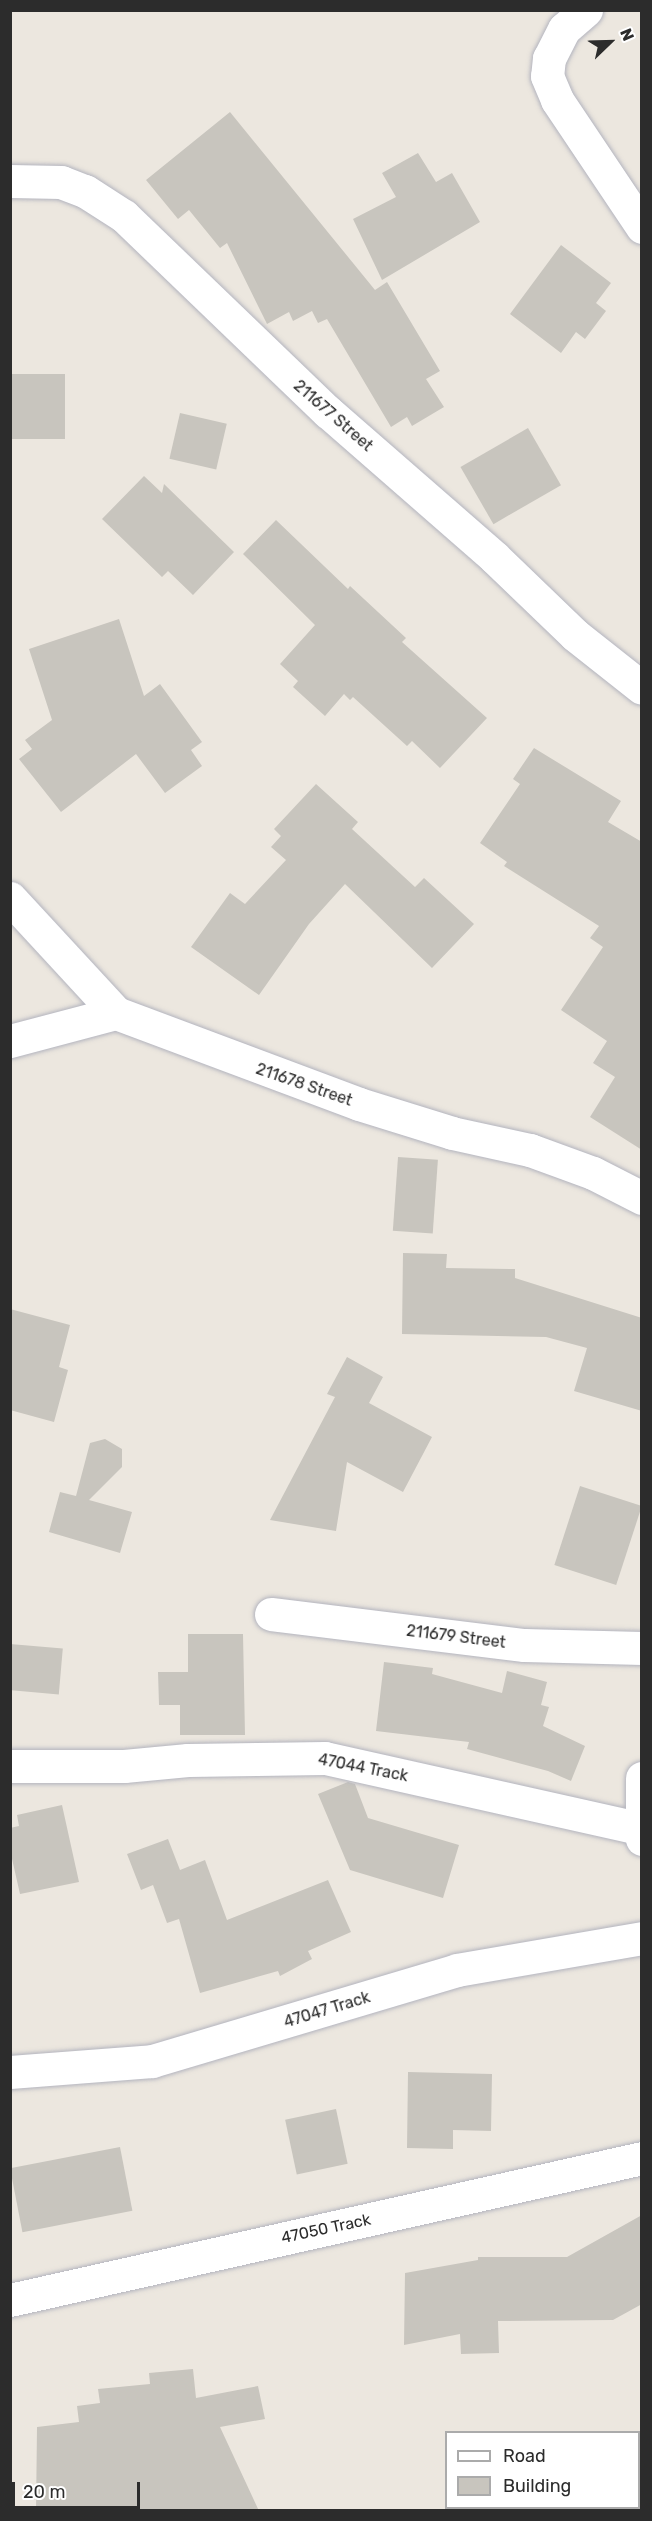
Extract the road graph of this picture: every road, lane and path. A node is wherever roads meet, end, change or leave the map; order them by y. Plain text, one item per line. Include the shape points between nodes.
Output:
1 (586, 10) edge
2 (10, 181) edge
3 (642, 227) edge
4 (642, 688) edge
5 (10, 898) edge
6 (116, 1013) junction
7 (10, 1041) edge
8 (642, 1198) edge
9 (271, 1614) dead end
10 (642, 1648) edge
11 (10, 1766) edge
12 (642, 1778) edge
13 (640, 1834) edge
14 (642, 1938) edge
15 (10, 2072) edge
16 (642, 2158) edge
17 (10, 2300) edge

1 - 3 street via 564,29 549,58 547,76 557,100
2 - 4 street, 211677 Street via 61,182 85,191 124,216 327,412 494,557 575,635
5 - 6 street, 211678 Street
6 - 7 street
6 - 8 street, 211678 Street via 359,1104 452,1133 530,1150 593,1173
9 - 10 street, 211679 Street via 524,1645
11 - 13 street, 47044 Track via 325,1758
12 - 13 street
14 - 15 street, 47047 Track via 457,1970 152,2061
16 - 17 street, 47050 Track

